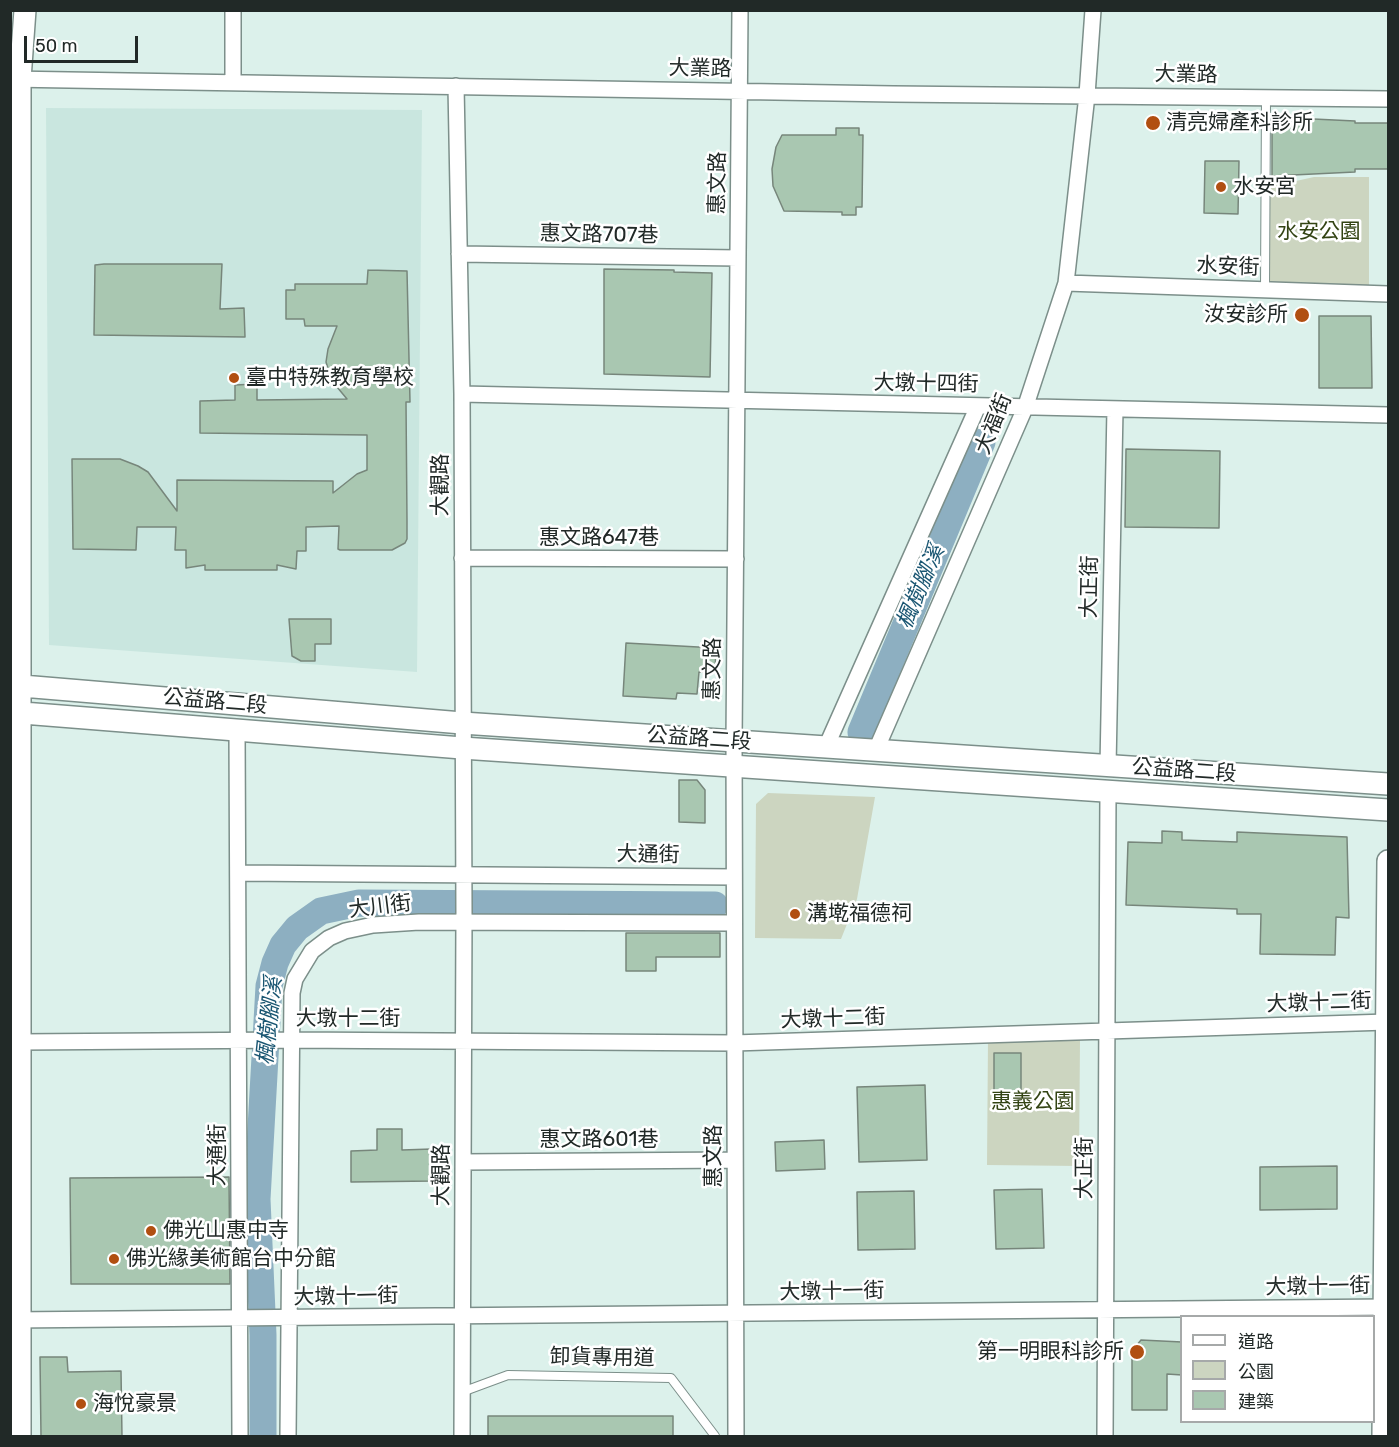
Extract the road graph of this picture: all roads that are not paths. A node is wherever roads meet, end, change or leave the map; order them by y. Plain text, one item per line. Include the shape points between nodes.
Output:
1 (25, 10) edge
2 (233, 10) edge
3 (740, 10) edge
4 (1093, 10) edge
5 (15, 79) edge
6 (233, 83) junction
7 (456, 86) junction
8 (740, 91) junction
9 (1088, 95) junction
10 (1266, 98) junction
11 (1389, 99) edge
12 (459, 254) junction
13 (738, 258) junction
14 (1066, 283) junction
15 (1265, 289) junction
16 (1389, 294) edge
17 (462, 394) junction
18 (737, 401) junction
19 (978, 406) junction
20 (1025, 408) junction
21 (1115, 409) junction
22 (1389, 415) edge
23 (462, 558) junction
24 (735, 559) junction
25 (16, 685) edge
26 (16, 712) edge
27 (462, 723) junction
28 (237, 730) junction
29 (734, 741) junction
30 (826, 747) junction
31 (462, 748) junction
32 (876, 750) junction
33 (1108, 766) junction
34 (734, 767) junction
35 (1389, 784) edge
36 (1108, 792) junction
37 (1389, 810) edge
38 (1389, 861) edge
39 (238, 873) junction
40 (734, 877) junction
41 (464, 879) junction
42 (464, 918) junction
43 (734, 923) junction
44 (1387, 1022) junction
45 (1107, 1031) junction
46 (243, 1040) junction
47 (286, 1040) junction
48 (464, 1041) junction
49 (20, 1042) junction
50 (734, 1043) junction
51 (735, 1160) junction
52 (463, 1162) junction
53 (1386, 1308) edge
54 (1106, 1311) junction
55 (735, 1314) junction
56 (463, 1317) junction
57 (282, 1318) junction
58 (242, 1319) junction
59 (15, 1320) edge
60 (462, 1392) junction
61 (20, 1437) edge
62 (240, 1437) edge
63 (288, 1437) edge
64 (462, 1437) edge
65 (715, 1437) edge
66 (736, 1437) edge
67 (1105, 1437) edge
68 (1383, 1437) edge

1 - 5 main road
2 - 6 street
3 - 8 street, 惠文路
4 - 9 street, 大福街
5 - 6 street, 大業路
5 - 25 main road
6 - 7 street, 大業路
7 - 8 street, 大業路
7 - 12 street, 大觀路
8 - 9 street, 大業路
8 - 13 street, 惠文路
9 - 10 street, 大業路
9 - 14 street, 大福街
10 - 11 street, 大業路
10 - 15 lane
12 - 13 street, 惠文路707巷
12 - 17 street, 大觀路
13 - 18 street, 惠文路
14 - 15 street, 水安街
14 - 20 street, 大福街
15 - 16 street, 水安街
17 - 18 street, 大墩十四街
17 - 23 street, 大觀路
18 - 19 street, 大墩十四街
18 - 24 street, 惠文路
19 - 20 street, 大墩十四街
19 - 30 street, 大福街
20 - 21 street, 大墩十四街
20 - 32 street, 大福街
21 - 22 street, 大墩十四街
21 - 33 street, 大正街
23 - 24 street, 惠文路647巷
23 - 27 street, 大觀路
24 - 29 street, 惠文路
25 - 26 main road
25 - 27 main road, 公益路二段
26 - 28 main road, 公益路二段
26 - 49 main road
27 - 29 main road, 公益路二段
27 - 31 street, 大觀路
28 - 31 main road, 公益路二段
28 - 39 street, 大通街
29 - 30 main road, 公益路二段
29 - 34 street, 惠文路
30 - 32 main road, 公益路二段
31 - 34 main road, 公益路二段
31 - 41 street, 大觀路
32 - 33 main road, 公益路二段
33 - 35 main road, 公益路二段
34 - 36 main road, 公益路二段
34 - 40 street, 惠文路
36 - 37 main road, 公益路二段
36 - 45 street, 大正街
38 - 44 main road
39 - 41 street, 大通街
39 - 46 street, 大通街
40 - 41 street, 大通街
40 - 43 street, 惠文路
41 - 42 street, 大觀路
42 - 43 street, 大川街
42 - 47 street, 大川街 via 374,924 329,938 312,951 295,979
42 - 48 street, 大觀路
43 - 50 street, 惠文路
44 - 45 street, 大墩十二街
44 - 53 main road
45 - 50 street, 大墩十二街
45 - 54 street, 大正街
46 - 47 street, 大墩十二街
46 - 49 street
46 - 58 street, 大通街
47 - 48 street, 大墩十二街
47 - 57 street, 大川街
48 - 50 street, 大墩十二街
48 - 52 street, 大觀路
49 - 59 main road
50 - 51 street, 惠文路
51 - 52 street, 惠文路601巷
51 - 55 street, 惠文路
52 - 56 street, 大觀路
53 - 54 street, 大墩十一街
53 - 68 main road
54 - 55 street, 大墩十一街
54 - 67 street, 大正街
55 - 56 street, 大墩十一街
55 - 66 street, 惠文路
56 - 57 street, 大墩十一街
56 - 60 street, 大觀路
57 - 58 street, 大墩十一街
57 - 63 street, 大川街
58 - 59 street
58 - 62 street, 大通街
59 - 61 main road
60 - 64 street, 大觀路
60 - 65 lane, 卸貨專用道 via 508,1374 671,1378

